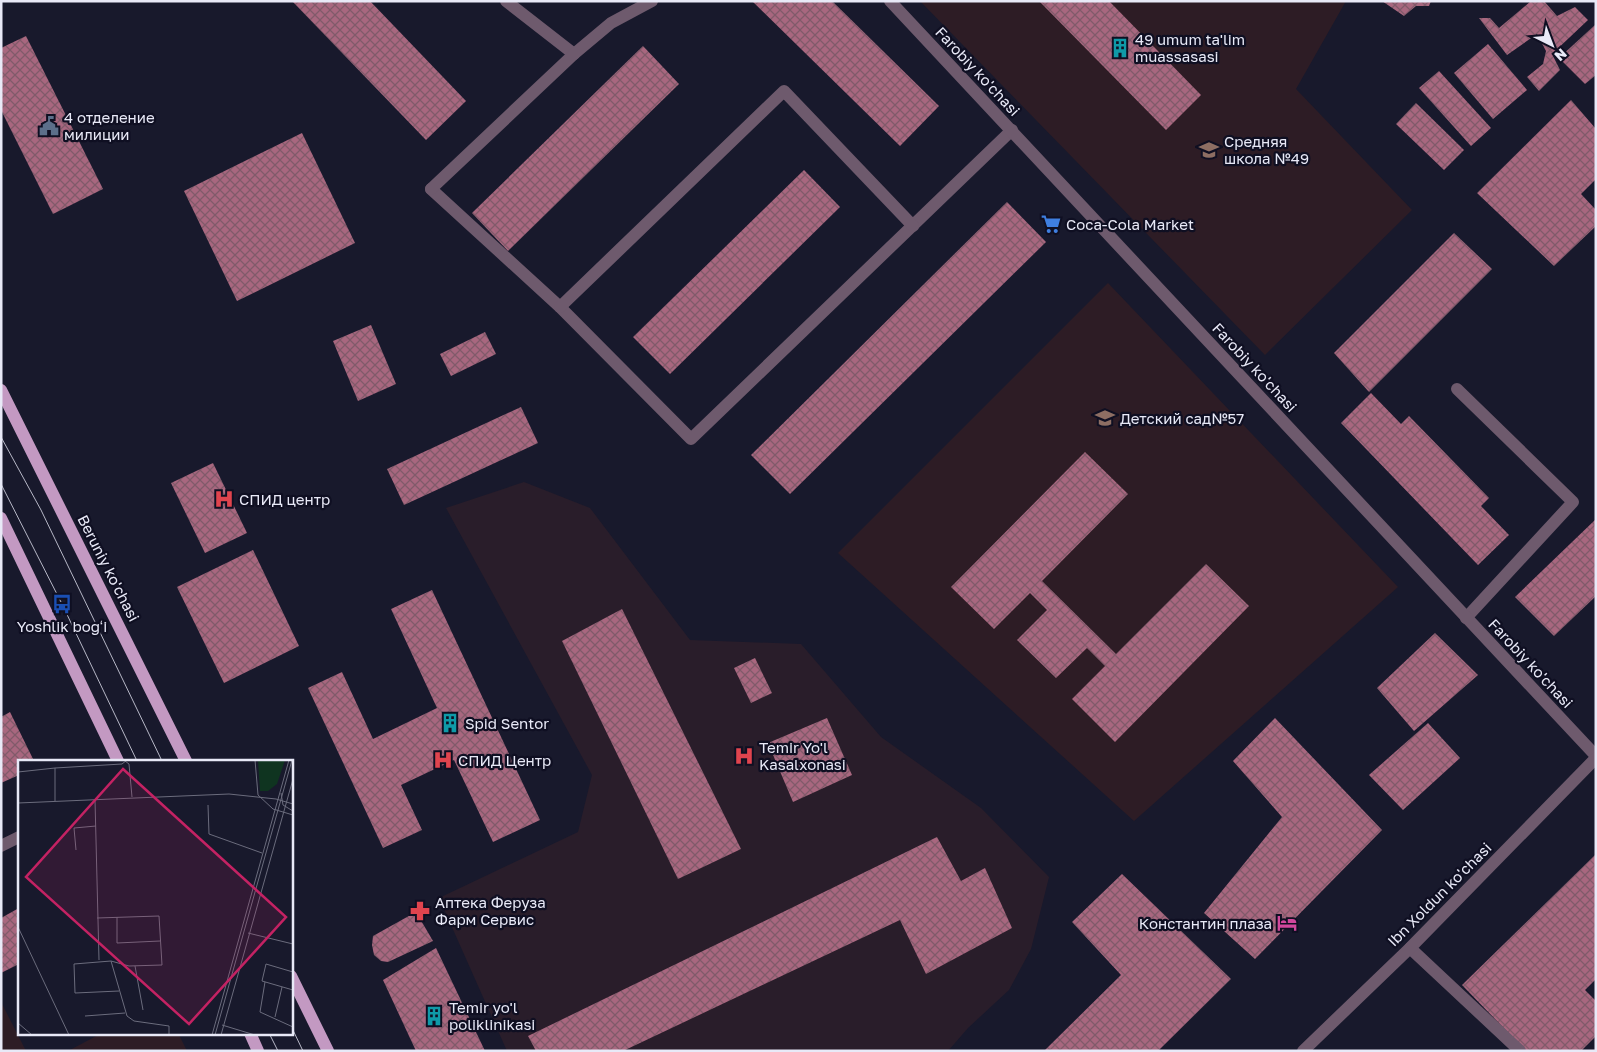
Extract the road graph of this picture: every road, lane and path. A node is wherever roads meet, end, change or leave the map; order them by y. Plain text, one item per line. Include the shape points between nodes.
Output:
1 (506, 1) edge
2 (652, 1) edge
3 (890, 1) edge
4 (574, 54) junction
5 (1012, 130) junction
6 (912, 226) junction
7 (560, 307) junction
8 (1457, 389) dead end
9 (1, 390) edge
10 (1, 518) edge
11 (1466, 618) junction
12 (1596, 757) edge
13 (118, 760) edge
14 (186, 760) edge
15 (18, 838) edge
16 (1, 846) edge
17 (1410, 948) junction
18 (292, 978) edge
19 (250, 1034) edge
20 (258, 1051) edge
21 (328, 1051) edge
22 (1303, 1051) edge
23 (1520, 1051) edge

1 - 4 street
2 - 4 street via 611,23
3 - 5 street, Farobiy ko'chasi
4 - 7 street via 431,189
5 - 6 street
5 - 11 street, Farobiy ko'chasi
6 - 7 street via 691,439
6 - 7 street via 784,91
8 - 11 street via 1573,502
9 - 14 main road, Beruniy ko'chasi
10 - 13 main road
11 - 12 street, Farobiy ko'chasi
12 - 17 street, Ibn Xoldun ko'chasi
15 - 16 street
17 - 22 street, Ibn Xoldun ko'chasi
17 - 23 street
18 - 21 main road
19 - 20 main road

